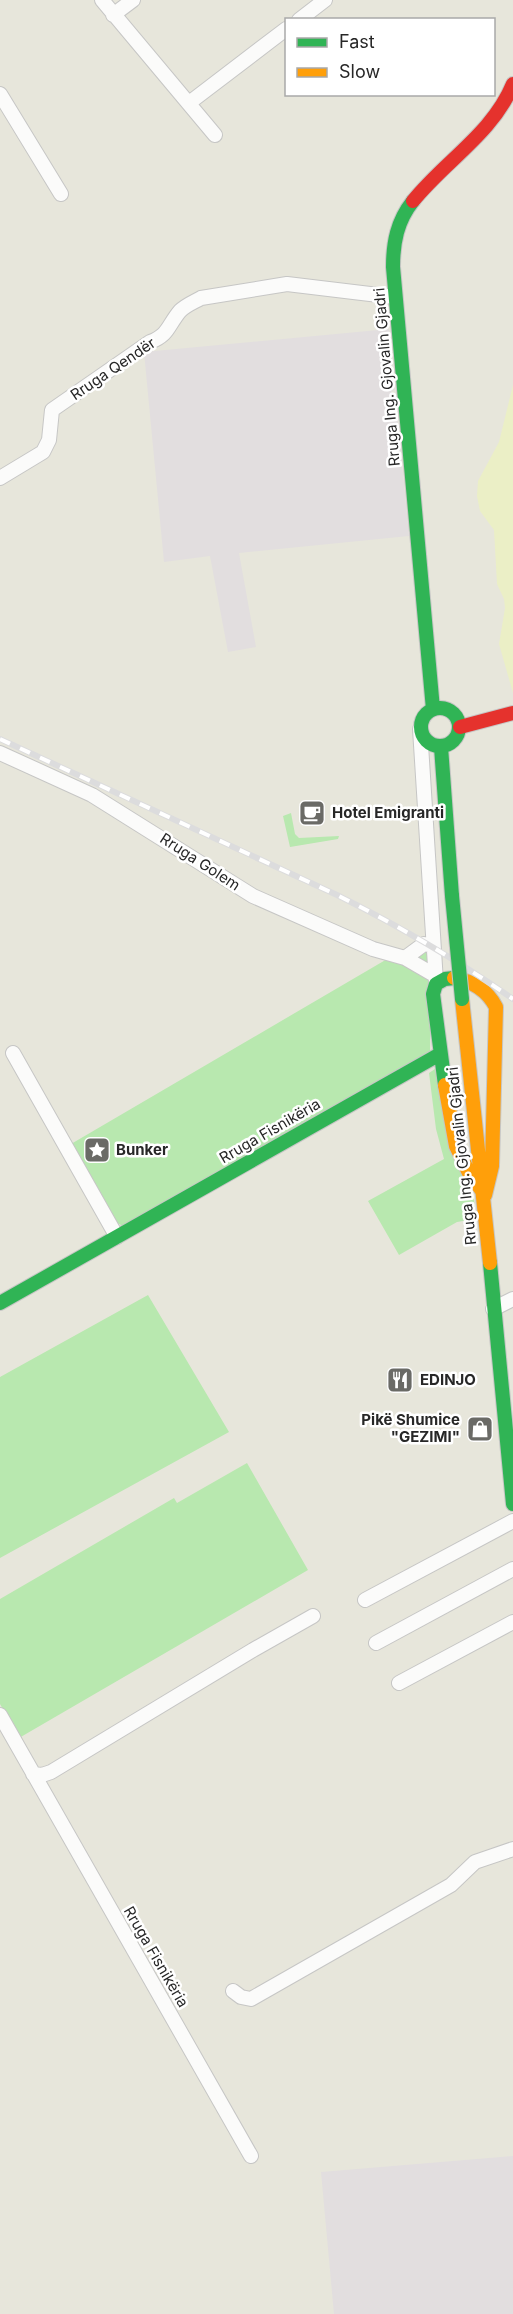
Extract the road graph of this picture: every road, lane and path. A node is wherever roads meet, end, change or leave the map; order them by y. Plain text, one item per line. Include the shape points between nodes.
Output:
1 (102, 0) edge
2 (133, 0) edge
3 (325, 0) edge
4 (113, 15) junction
5 (302, 18) edge
6 (285, 30) edge
7 (513, 84) edge
8 (0, 94) edge
9 (189, 103) junction
10 (215, 135) dead end
11 (62, 194) dead end
12 (396, 297) junction
13 (0, 478) edge
14 (433, 709) junction
15 (513, 713) edge
16 (460, 727) junction
17 (420, 729) junction
18 (441, 747) junction
19 (0, 753) edge
20 (433, 946) junction
21 (405, 958) junction
22 (436, 980) junction
23 (13, 1053) dead end
24 (440, 1054) junction
25 (485, 1195) junction
26 (117, 1237) junction
27 (513, 1299) edge
28 (0, 1304) edge
29 (493, 1309) junction
30 (513, 1504) edge
31 (513, 1521) edge
32 (513, 1569) edge
33 (364, 1600) dead end
34 (313, 1616) dead end
35 (513, 1622) edge
36 (376, 1643) dead end
37 (399, 1683) dead end
38 (0, 1715) edge
39 (33, 1774) junction
40 (513, 1849) edge
41 (233, 1991) dead end
42 (251, 2156) dead end

1 - 4 street
2 - 4 street
3 - 5 street
4 - 9 street
6 - 9 street
7 - 12 main road, Rruga Ing. Gjovalin Gjadri via 491,121 429,184 400,221 395,236
8 - 11 street
9 - 10 street
12 - 13 street, Rruga Qendër via 287,284 190,303 162,337 52,410 49,440 43,452
12 - 14 main road, Rruga Ing. Gjovalin Gjadri
14 - 16 main road via 454,713
14 - 17 main road via 421,721
15 - 16 main road
16 - 18 main road via 452,743
17 - 18 main road via 424,739
17 - 20 street
18 - 25 main road, Rruga Ing. Gjovalin Gjadri, bridge via 462,999
19 - 21 street, Rruga Golem via 92,795 253,896 373,949
20 - 21 street via 424,944
20 - 22 street
21 - 22 street, Rruga Golem
22 - 24 main road via 433,994
22 - 25 main road via 464,979 482,989 496,1007 492,1166
23 - 26 street
24 - 25 main road via 456,1146
24 - 26 main road, Rruga Fisnikëria
25 - 29 main road, Rruga Ing. Gjovalin Gjadri
26 - 28 main road, Rruga Fisnikëria
27 - 29 street
29 - 30 main road, Rruga Ing. Gjovalin Gjadri
31 - 33 street
32 - 36 street
34 - 39 street via 51,1772
35 - 37 street
38 - 39 street, Rruga Fisnikëria
39 - 42 street, Rruga Fisnikëria
40 - 41 street via 475,1862 451,1885 251,1999

